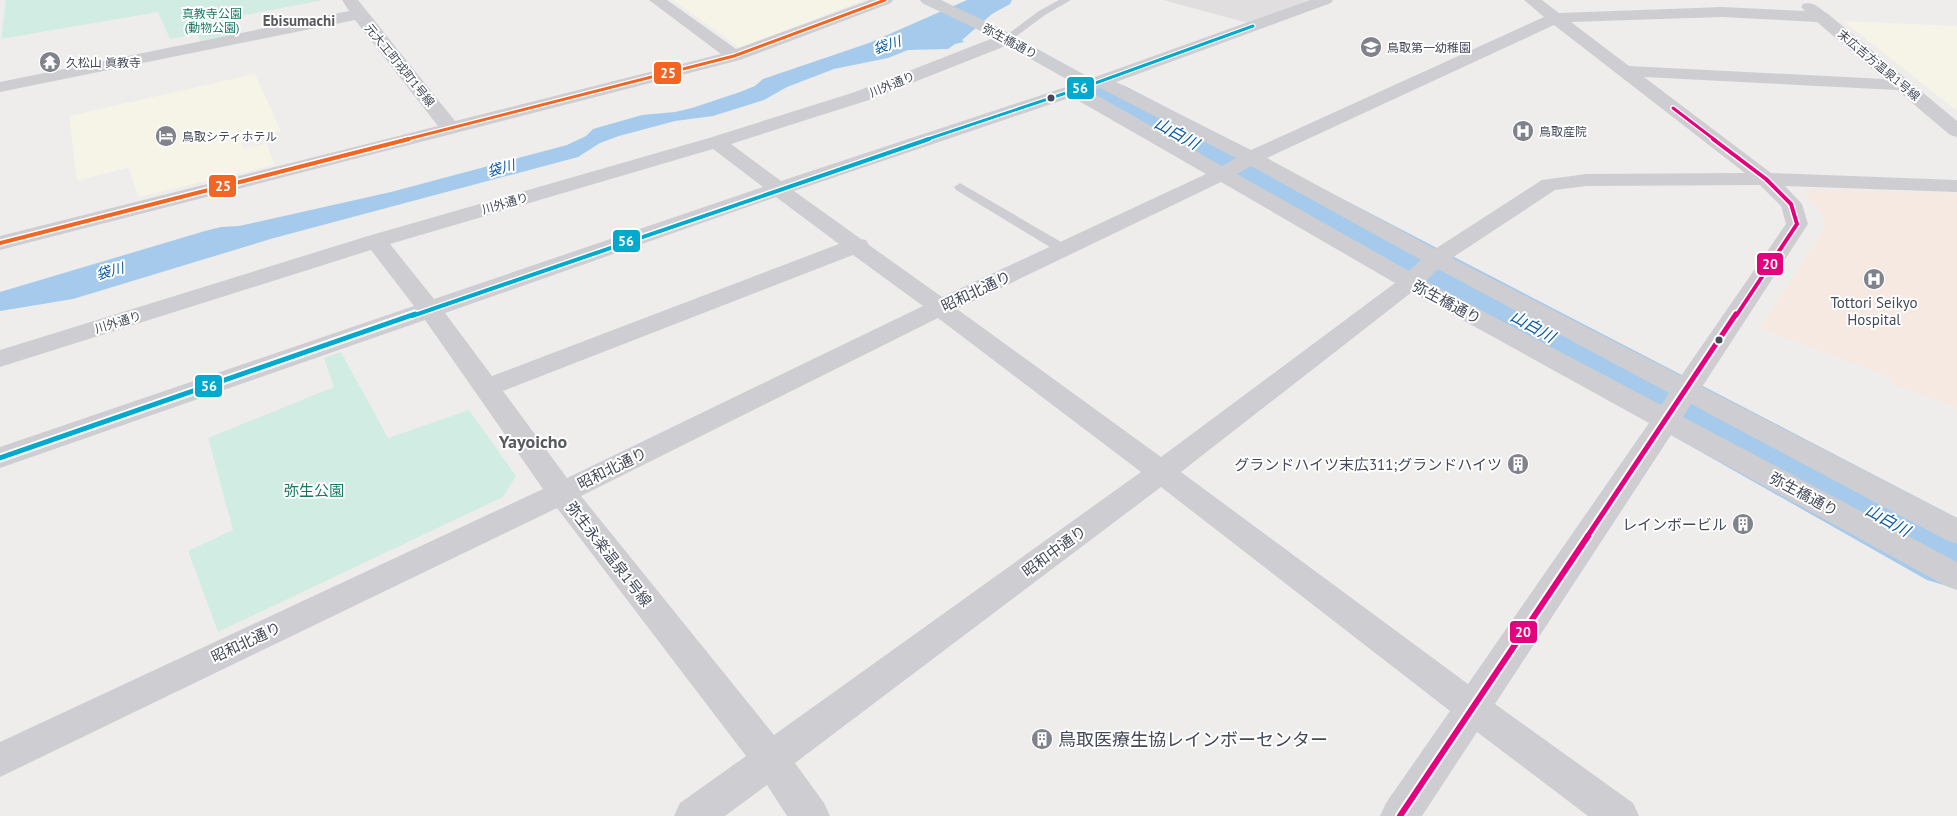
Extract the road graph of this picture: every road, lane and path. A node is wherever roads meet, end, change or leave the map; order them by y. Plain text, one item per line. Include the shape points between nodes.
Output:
1 (657, 0) edge
2 (885, 0) edge
3 (928, 0) edge
4 (1066, 0) edge
5 (1325, 0) edge
6 (1532, 0) edge
7 (1801, 0) edge
8 (355, 7) edge
9 (1822, 17) junction
10 (1556, 18) junction
11 (1000, 35) junction
12 (734, 56) junction
13 (1625, 71) junction
14 (1903, 84) junction
15 (1088, 85) junction
16 (0, 87) edge
17 (451, 129) junction
18 (1957, 131) edge
19 (716, 142) junction
20 (1251, 158) junction
21 (1222, 174) junction
22 (1766, 179) junction
23 (1957, 186) edge
24 (960, 187) dead end
25 (778, 189) junction
26 (376, 241) junction
27 (0, 243) edge
28 (858, 245) junction
29 (1063, 249) junction
30 (1436, 259) junction
31 (1411, 282) junction
32 (941, 307) junction
33 (431, 311) junction
34 (0, 359) edge
35 (486, 388) junction
36 (1686, 390) junction
37 (1665, 419) junction
38 (0, 458) edge
39 (1161, 472) junction
40 (561, 493) junction
41 (1957, 532) edge
42 (1957, 577) edge
43 (1471, 707) junction
44 (770, 758) junction
45 (0, 760) edge
46 (694, 816) edge
47 (810, 816) edge
48 (1400, 816) edge
49 (1619, 816) edge

1 - 12 street
2 - 12 street
3 - 11 street, 弥生橋通り
4 - 11 lane
5 - 15 street
6 - 10 street
7 - 9 street, 末広吉方温泉1号線
8 - 16 street
8 - 17 street, 元大工町戎町1号線
9 - 10 street via 1722,12
9 - 14 street, 末広吉方温泉1号線
10 - 13 street
10 - 20 street, 昭和北通り
11 - 15 street, 弥生橋通り
11 - 19 street, 川外通り via 862,96
12 - 17 street
13 - 14 street
13 - 22 street
14 - 18 street, 末広吉方温泉1号線
15 - 20 street, 弥生橋通り
15 - 21 street, 弥生橋通り
15 - 25 street
17 - 27 street
19 - 25 street
19 - 26 street, 川外通り
20 - 21 street, 昭和北通り
20 - 30 street, 弥生橋通り
21 - 29 street, 昭和北通り
21 - 31 street, 弥生橋通り
22 - 23 street, 昭和中通り
22 - 30 street, 昭和中通り via 1586,180 1548,184
22 - 36 street via 1791,204 1797,224
24 - 29 lane
25 - 28 street
25 - 33 street
26 - 33 street, 弥生永楽温泉1号線
26 - 34 street, 川外通り
28 - 32 street
28 - 35 street
29 - 32 street, 昭和北通り
30 - 31 street, 昭和中通り
30 - 36 street, 弥生橋通り
31 - 37 street, 弥生橋通り
31 - 39 street, 昭和中通り
32 - 39 street
32 - 40 street, 昭和北通り
33 - 35 street, 弥生永楽温泉1号線
33 - 38 street
35 - 40 street, 弥生永楽温泉1号線
36 - 37 street
36 - 41 street, 弥生橋通り
37 - 42 street, 弥生橋通り
37 - 43 street
39 - 43 street
39 - 44 street, 昭和中通り
40 - 44 street, 弥生永楽温泉1号線
40 - 45 street, 昭和北通り
43 - 48 street
43 - 49 street
44 - 46 street, 昭和中通り
44 - 47 street, 弥生永楽温泉1号線

